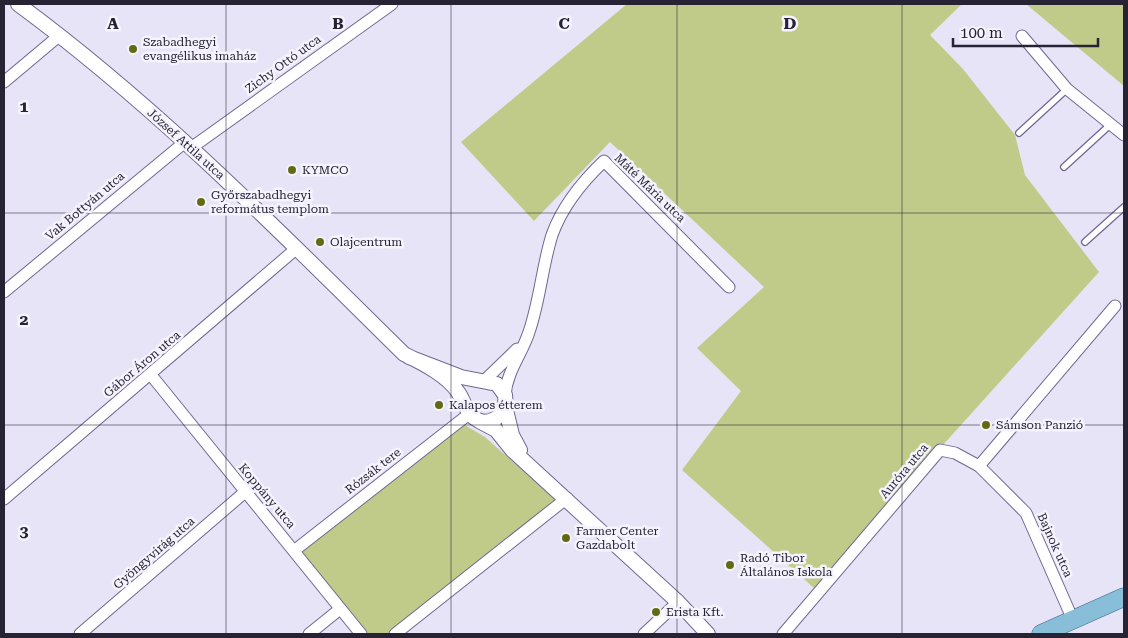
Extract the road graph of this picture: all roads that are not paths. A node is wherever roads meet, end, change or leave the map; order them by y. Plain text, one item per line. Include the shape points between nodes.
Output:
1 (18, 4) edge
2 (392, 4) edge
3 (60, 35) junction
4 (1022, 36) dead end
5 (4, 82) edge
6 (1067, 89) junction
7 (1111, 124) junction
8 (1019, 133) dead end
9 (1124, 135) edge
10 (188, 145) junction
11 (1064, 167) dead end
12 (1124, 207) edge
13 (1085, 242) dead end
14 (297, 248) junction
15 (729, 287) dead end
16 (4, 292) edge
17 (1115, 306) dead end
18 (528, 336) junction
19 (409, 357) junction
20 (151, 375) junction
21 (482, 381) junction
22 (505, 401) junction
23 (471, 414) junction
24 (528, 463) junction
25 (979, 466) junction
26 (245, 492) junction
27 (567, 498) junction
28 (4, 499) edge
29 (295, 550) junction
30 (1124, 597) edge
31 (678, 602) junction
32 (340, 608) junction
33 (1073, 620) junction
34 (80, 634) edge
35 (309, 634) edge
36 (361, 634) edge
37 (395, 634) edge
38 (644, 634) edge
39 (708, 634) edge
40 (783, 634) edge
41 (1042, 634) edge

1 - 3 street, József Attila utca
2 - 10 street, Zichy Ottó utca
3 - 5 street
3 - 10 street, József Attila utca
4 - 6 street
6 - 7 street
6 - 8 lane
7 - 9 street
7 - 11 lane
10 - 14 street, József Attila utca
10 - 16 street, Vak Bottyán utca
12 - 13 lane
14 - 19 street, József Attila utca
14 - 20 street, Gábor Áron utca
15 - 18 street, Máté Mária utca via 604,161 574,196 553,234
17 - 25 street
18 - 21 street, Máté Mária utca via 502,366
18 - 22 street, Máté Mária utca via 507,380
19 - 21 street, József Attila utca via 461,377
19 - 23 street, József Attila utca via 448,382
20 - 26 street, Koppány utca
20 - 28 street, Gábor Áron utca
21 - 22 street, József Attila utca via 497,384
21 - 23 street via 468,390
22 - 23 street via 497,418 491,421
22 - 24 street via 512,435
23 - 24 street via 496,430
23 - 29 street, Rózsák tere
24 - 27 street
25 - 33 street, Bajnok utca via 1026,513
25 - 40 street, Auróra utca via 955,453 940,450
26 - 29 street, Koppány utca
26 - 34 street, Gyöngyvirág utca
27 - 31 street
27 - 37 street
29 - 32 street, Koppány utca
30 - 33 main road
31 - 38 street
31 - 39 street
32 - 35 street
32 - 36 street, Koppány utca
33 - 41 main road

